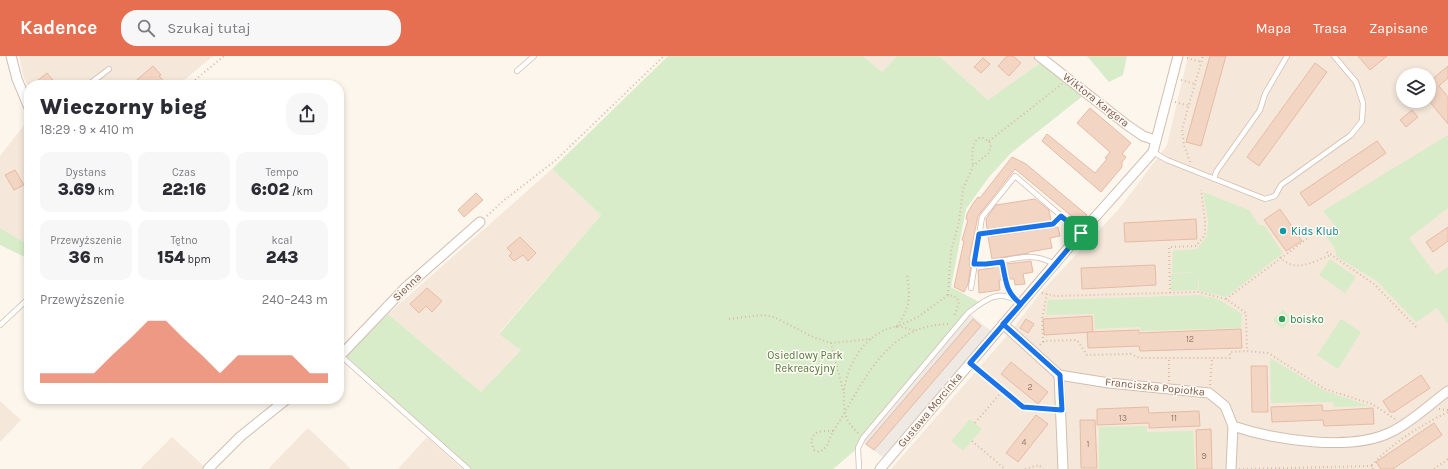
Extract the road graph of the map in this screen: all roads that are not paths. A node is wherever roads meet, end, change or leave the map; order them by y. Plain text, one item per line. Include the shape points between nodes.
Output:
1 (11, 56) edge
2 (534, 56) edge
3 (1039, 56) edge
4 (1178, 56) edge
5 (1287, 56) edge
6 (1334, 56) edge
7 (109, 69) dead end
8 (517, 71) dead end
9 (95, 80) edge
10 (24, 96) edge
11 (1155, 140) junction
12 (1153, 152) junction
13 (1214, 179) junction
14 (1061, 216) junction
15 (480, 222) road end
16 (1081, 233) junction
17 (979, 234) junction
18 (1002, 262) junction
19 (974, 264) junction
20 (1055, 265) junction
21 (971, 288) dead end
22 (1012, 297) junction
23 (24, 303) edge
24 (1021, 304) junction
25 (1003, 324) junction
26 (0, 325) edge
27 (344, 352) edge
28 (344, 360) edge
29 (1060, 375) junction
30 (1448, 390) edge
31 (281, 404) edge
32 (1233, 426) junction
33 (208, 469) edge
34 (468, 469) edge
35 (859, 469) edge
36 (880, 469) edge
37 (1063, 469) edge
38 (1231, 469) edge

1 - 10 street
2 - 8 lane
3 - 11 street, Wiktora Kargera via 1143,136
4 - 11 street
5 - 13 lane via 1265,94 1260,110 1216,172
6 - 13 lane via 1356,82 1363,104 1362,121 1351,135 1281,185 1275,196 1265,199
7 - 9 lane
11 - 12 street
12 - 13 lane
12 - 16 street, Gustawa Morcinka
14 - 16 lane
14 - 17 lane via 1053,224
14 - 17 lane via 1016,176 982,217
15 - 27 street, Sienna via 404,288
16 - 20 street, Gustawa Morcinka
17 - 19 lane
18 - 19 lane
18 - 20 lane via 1039,257
18 - 22 lane via 1007,288
19 - 21 lane
20 - 24 street, Gustawa Morcinka
22 - 24 lane
22 - 35 lane via 990,298 968,314 864,437 858,448
23 - 26 lane
24 - 25 street, Gustawa Morcinka
25 - 29 street
25 - 36 street, Gustawa Morcinka
28 - 34 lane
29 - 32 street, Franciszka Popiołka via 1209,393 1225,406
29 - 37 street
30 - 32 street via 1392,432 1376,438 1300,441
31 - 33 street via 241,436
32 - 38 street, Franciszka Popiołka

